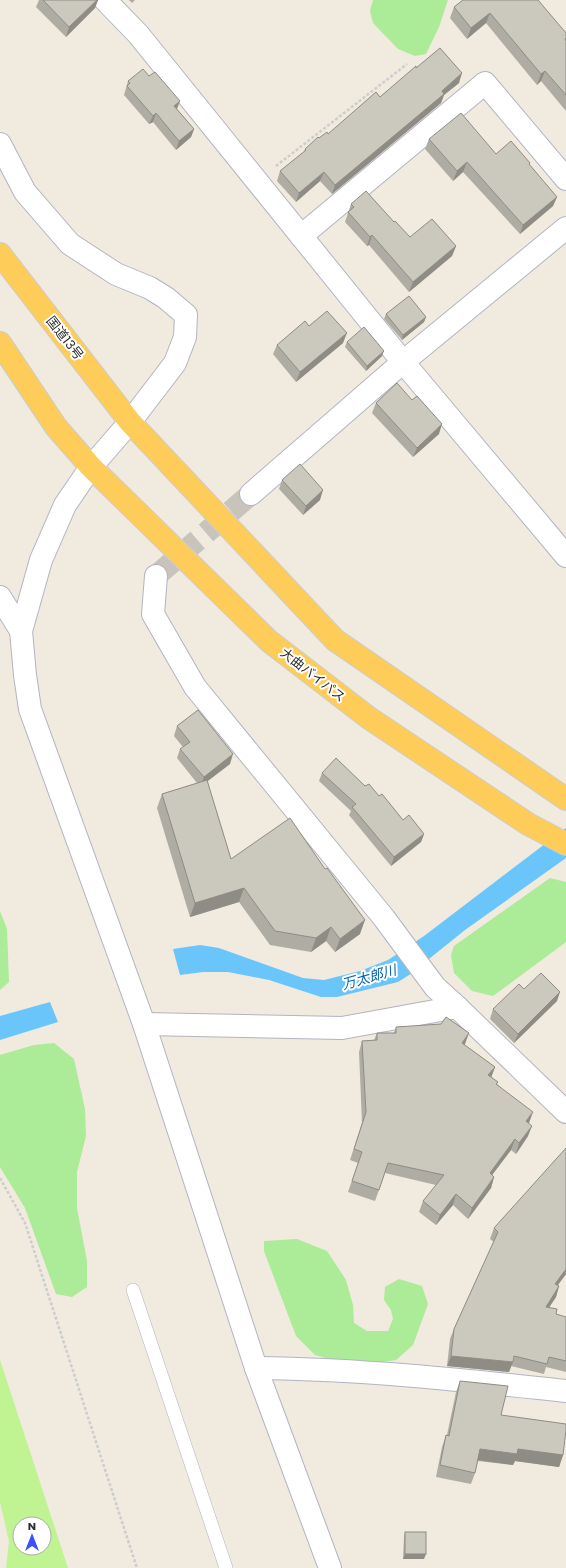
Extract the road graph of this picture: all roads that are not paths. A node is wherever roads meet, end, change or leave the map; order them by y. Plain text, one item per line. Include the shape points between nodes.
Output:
1 (105, 0) edge
2 (0, 144) edge
3 (566, 179) edge
4 (566, 228) edge
5 (301, 236) junction
6 (0, 254) edge
7 (0, 344) edge
8 (403, 362) junction
9 (130, 422) junction
10 (91, 467) junction
11 (251, 494) tunnel mouth
12 (566, 556) edge
13 (156, 576) tunnel mouth
14 (0, 597) edge
15 (21, 630) junction
16 (566, 799) edge
17 (566, 844) edge
18 (457, 1008) junction
19 (144, 1024) junction
20 (566, 1112) edge
21 (133, 1290) dead end
22 (256, 1368) junction
23 (566, 1391) edge
24 (226, 1568) edge
25 (330, 1568) edge

1 - 5 street via 138,34
2 - 9 street via 25,192 70,244 116,274 150,288 186,315 185,337 175,363
3 - 5 street via 484,83
4 - 8 street
5 - 8 street
6 - 9 highway, 国道13号
7 - 10 highway via 56,427
8 - 11 street
8 - 12 street
9 - 10 street
9 - 16 highway via 334,640
10 - 15 street via 65,505 41,560
10 - 17 highway, 大曲バイパス via 269,641 368,718 528,824
13 - 18 street via 153,614 195,687 384,918 435,987
14 - 15 street
15 - 19 street via 30,709
18 - 19 street via 342,1028
18 - 20 street
19 - 22 street
21 - 24 lane
22 - 23 street via 308,1369
22 - 25 street

